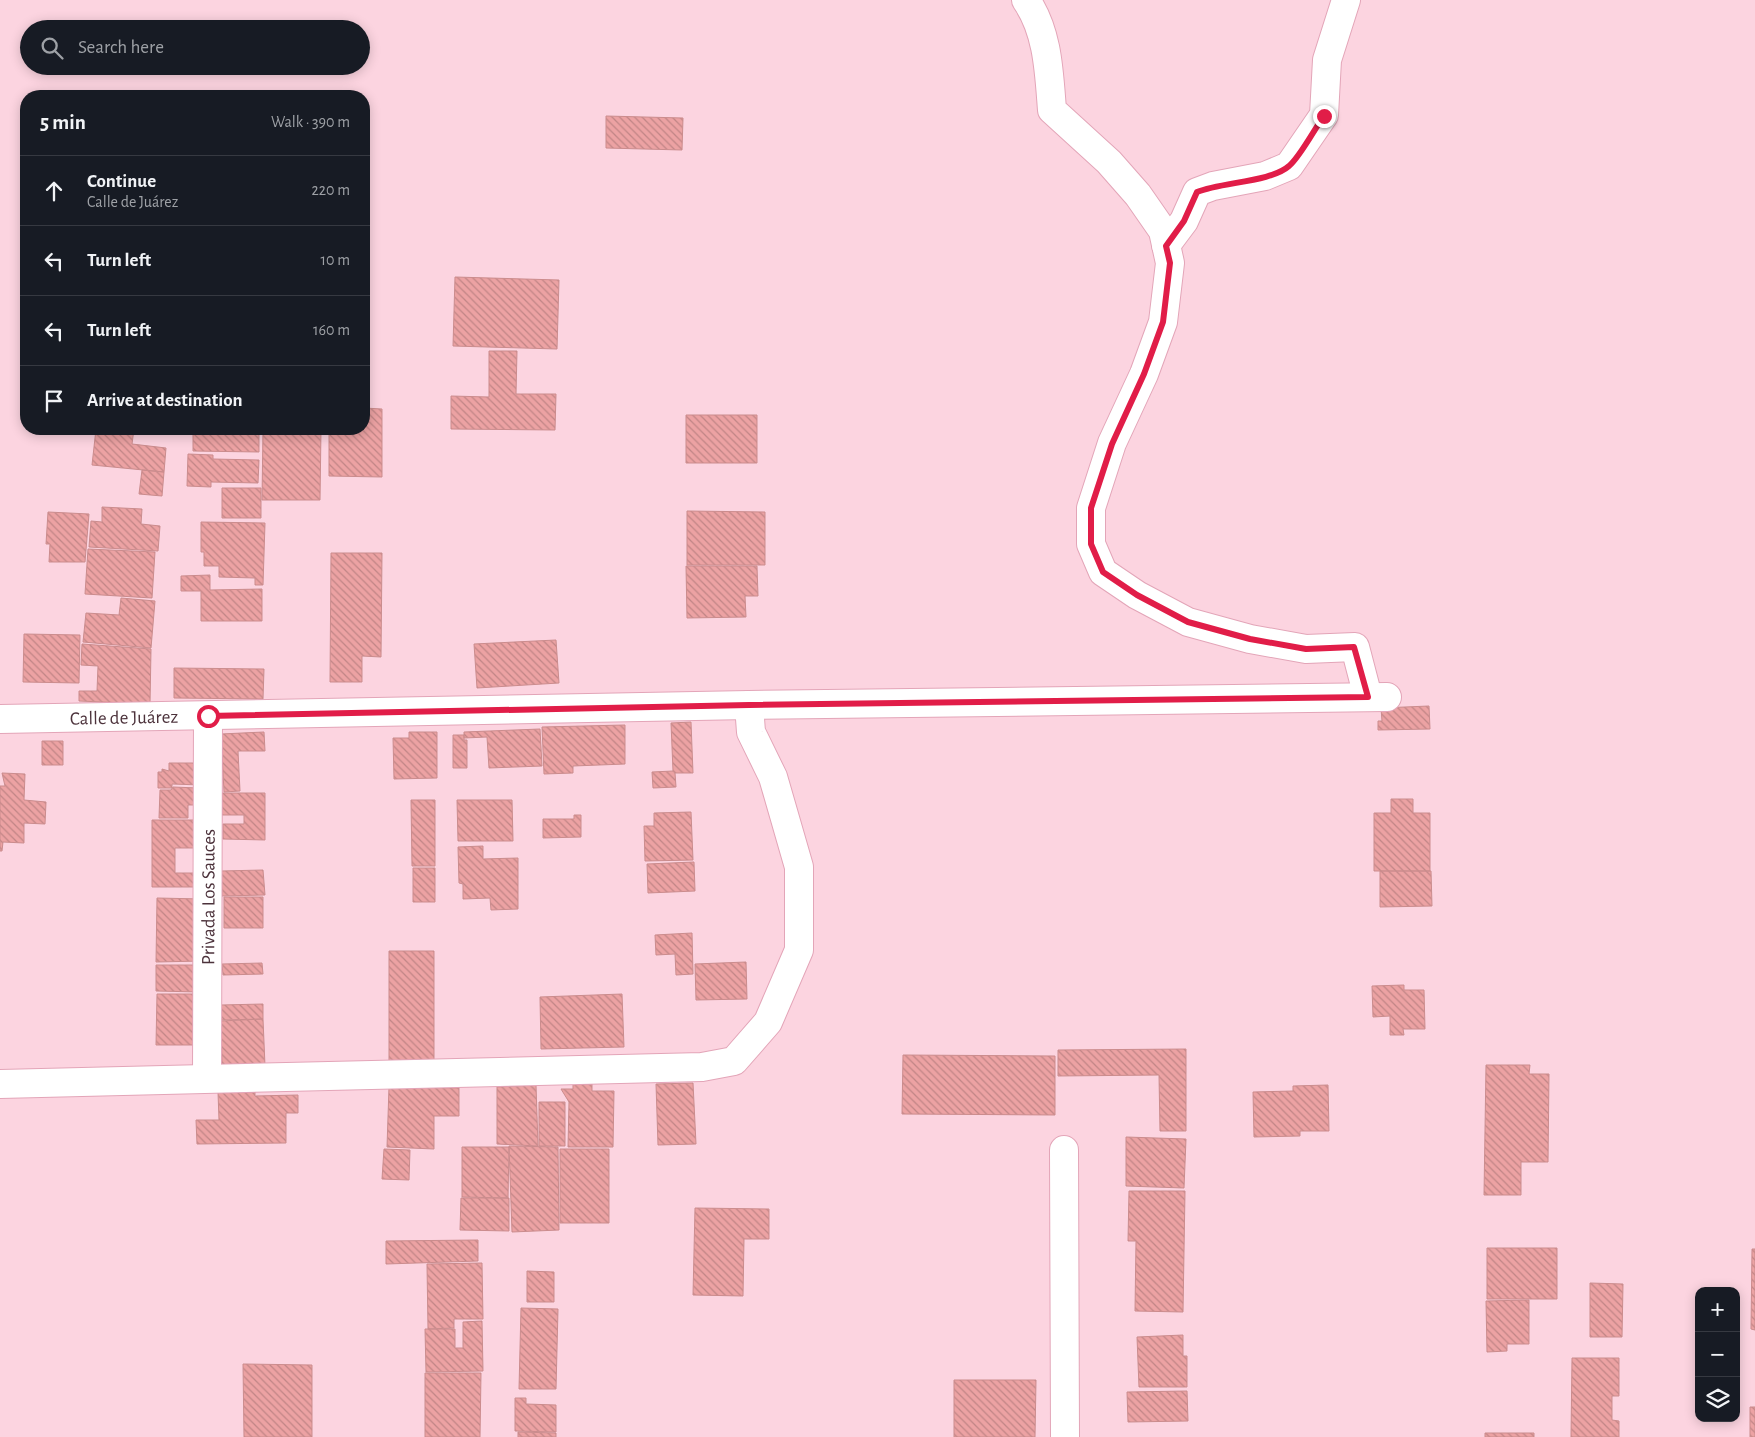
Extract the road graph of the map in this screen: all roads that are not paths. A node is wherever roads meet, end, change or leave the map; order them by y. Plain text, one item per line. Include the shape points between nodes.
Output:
1 (1026, 0) edge
2 (1346, 0) edge
3 (1166, 246) junction
4 (749, 705) junction
5 (208, 716) junction
6 (0, 719) edge
7 (207, 1078) junction
8 (0, 1084) edge
9 (1064, 1150) dead end
10 (1065, 1437) edge

1 - 3 street via 1035,13 1048,58 1052,110 1109,162 1138,195 1163,231
2 - 3 street via 1327,60 1324,116 1289,166 1265,176 1197,192 1184,221
3 - 4 street, Calle de Juárez via 1170,263 1163,322 1144,374 1112,444 1091,508 1091,544 1103,572 1137,595 1188,622 1250,639 1306,649 1354,647 1377,697
4 - 5 street, Calle de Juárez
4 - 7 street via 751,732 772,777 799,867 799,950 768,1022 734,1060 702,1067
5 - 6 street, Calle de Juárez
5 - 7 street, Privada Los Sauces
7 - 8 street
9 - 10 street

